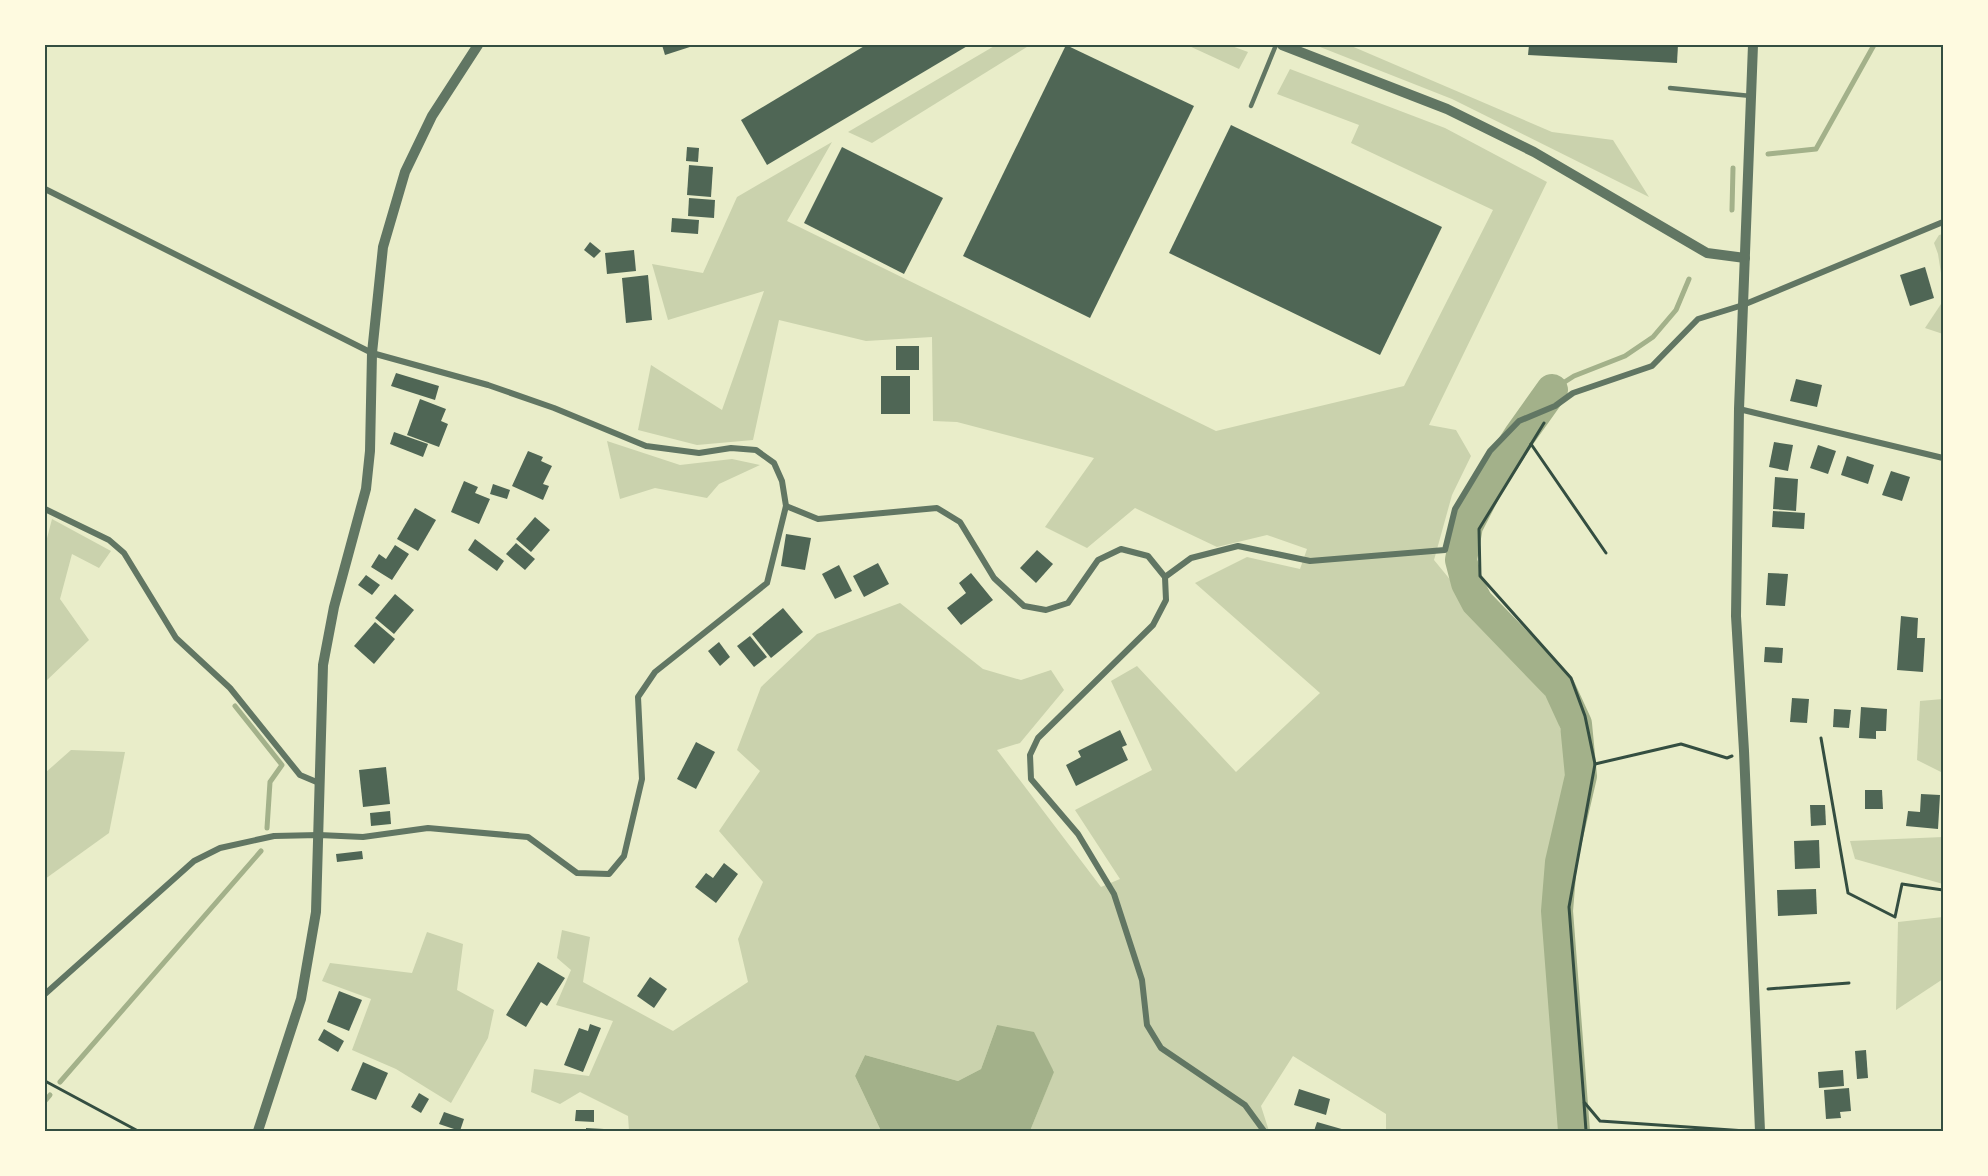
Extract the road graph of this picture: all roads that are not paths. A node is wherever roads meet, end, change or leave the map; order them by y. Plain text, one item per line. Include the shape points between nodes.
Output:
1 (478, 45) edge
2 (1276, 45) edge
3 (1282, 45) edge
4 (1753, 45) edge
5 (1670, 88) dead end
6 (1751, 96) junction
7 (1251, 106) dead end
8 (45, 189) edge
9 (1943, 222) edge
10 (1745, 258) junction
11 (1743, 305) junction
12 (372, 354) junction
13 (1738, 409) junction
14 (1943, 458) edge
15 (786, 506) junction
16 (45, 509) edge
17 (1165, 577) junction
18 (320, 783) junction
19 (319, 835) junction
20 (45, 994) edge
21 (258, 1131) edge
22 (1264, 1131) edge
23 (1760, 1131) edge

1 - 12 street via 432,116 405,172 383,246
2 - 7 lane
3 - 10 street via 1447,109 1534,152 1707,253
4 - 6 street
5 - 6 lane
6 - 10 street
8 - 12 street
9 - 11 street
10 - 11 street
11 - 13 street
11 - 17 street via 1698,320 1652,366 1573,393 1555,406 1519,421 1490,451 1455,509 1445,550 1310,561 1238,546 1191,558
12 - 15 street via 554,408 646,446 699,453 731,448 756,450 774,463
12 - 18 street via 366,489 334,607 323,665
13 - 14 street
13 - 23 street via 1736,616
15 - 17 street via 818,519 937,508 960,522 994,578 1024,606 1046,610 1068,603 1098,560 1121,549 1148,556
15 - 19 street via 767,584 655,672 638,698 642,779 624,856 609,874 577,873 528,837 428,828 363,837
16 - 18 street via 109,540 124,553 176,638 230,688 300,775
17 - 22 street via 1166,600 1153,625 1038,738 1030,755 1031,779 1078,834 1114,894 1142,980 1148,1025 1161,1048 1245,1105
18 - 19 street
19 - 20 street via 274,836 220,848 195,861
19 - 21 street via 316,912 302,999

